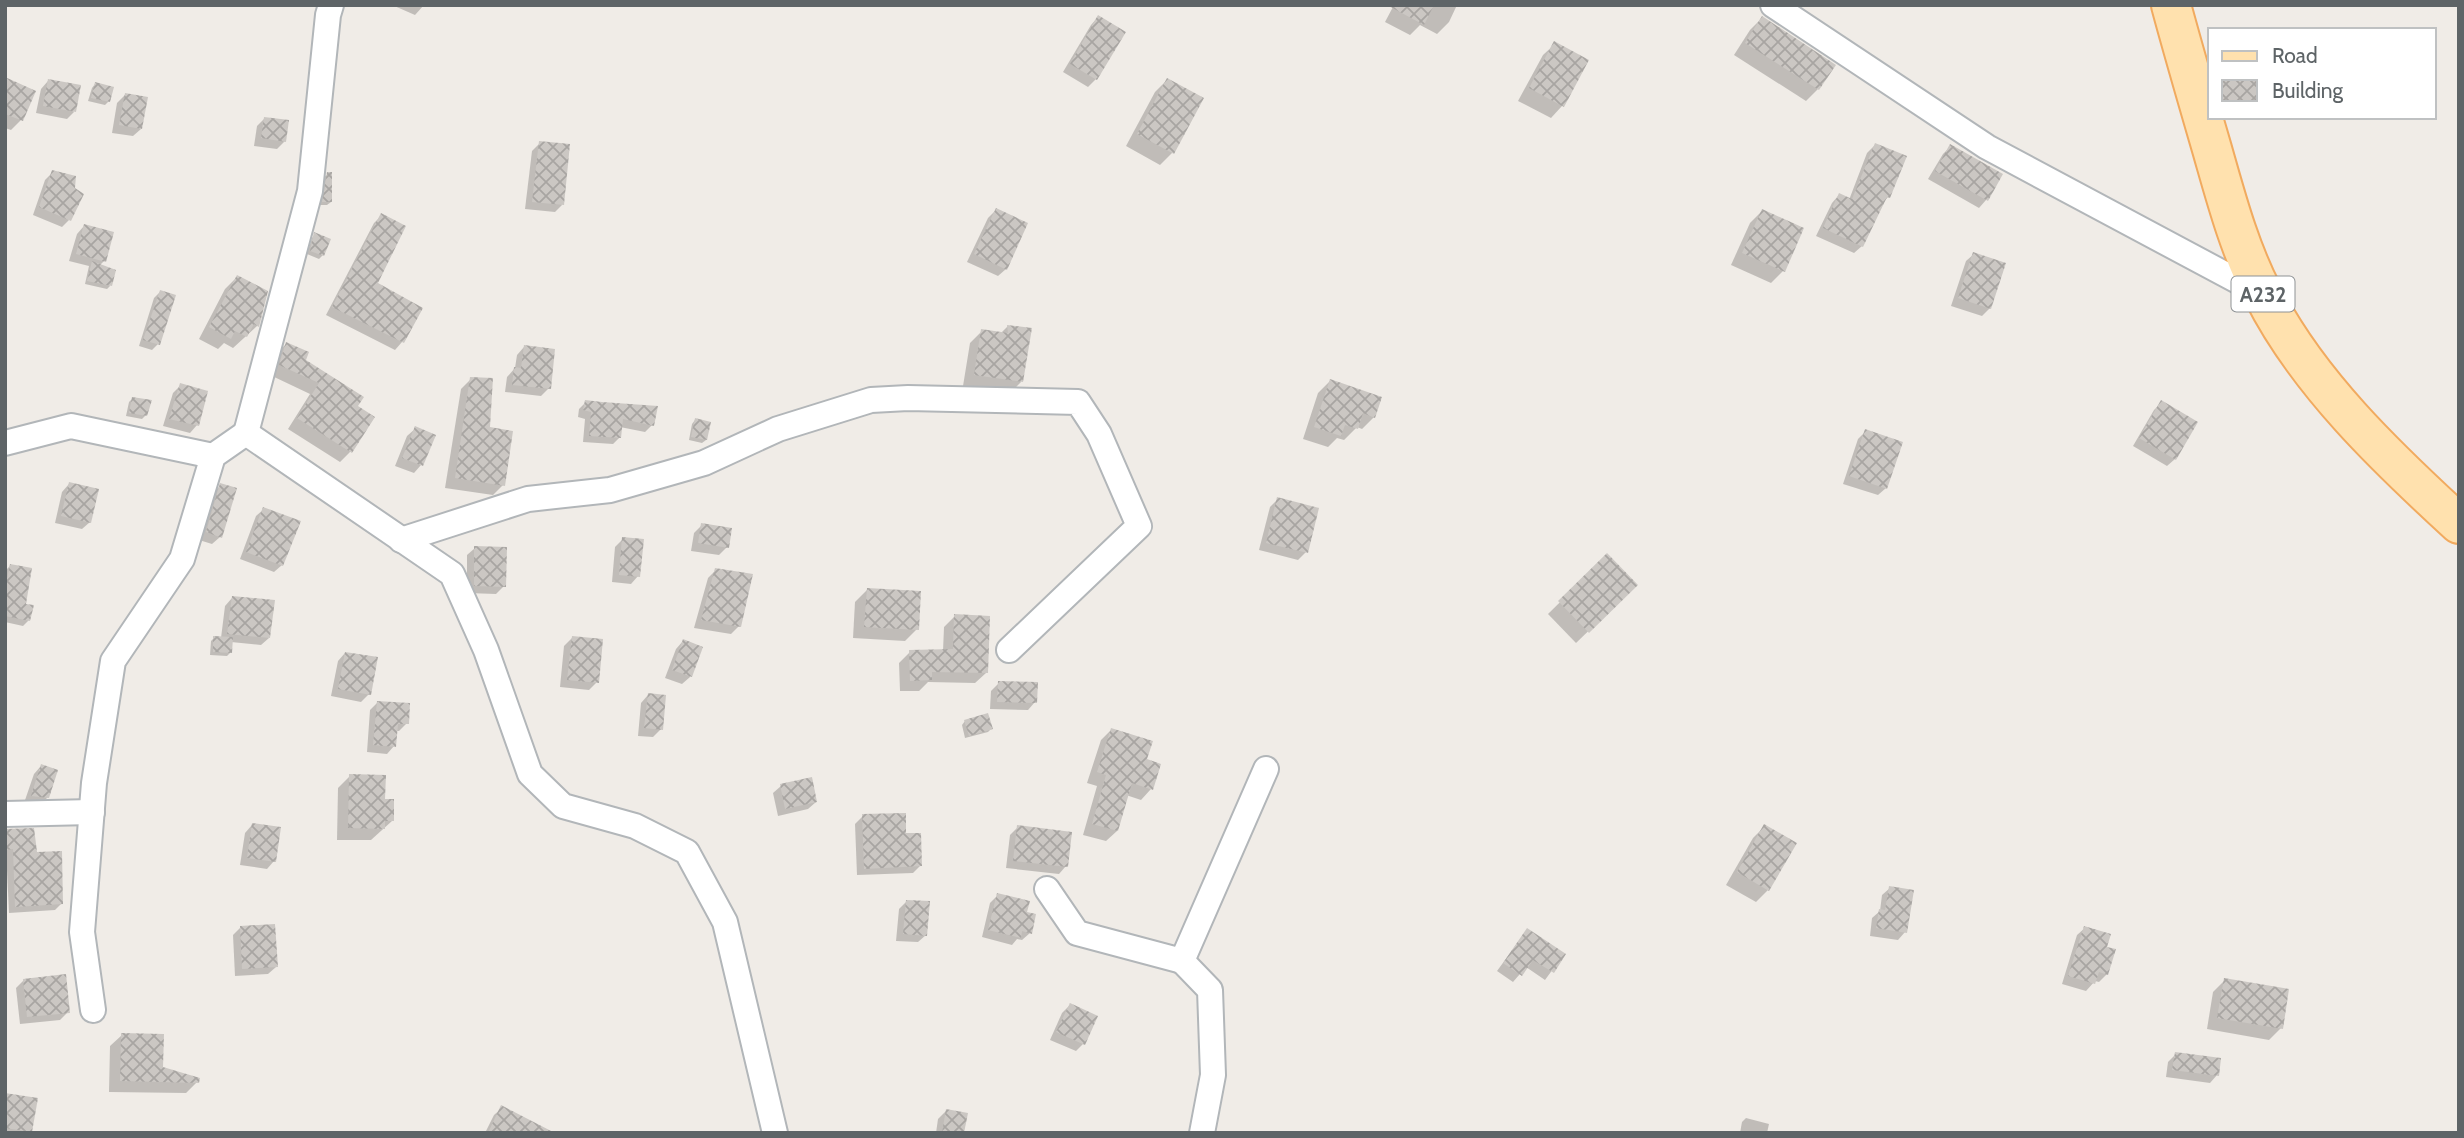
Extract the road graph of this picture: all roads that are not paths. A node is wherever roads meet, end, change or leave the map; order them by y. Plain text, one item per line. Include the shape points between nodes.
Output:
1 (331, 5) edge
2 (1773, 5) edge
3 (2171, 5) edge
4 (2263, 295) junction
5 (246, 433) junction
6 (5, 443) edge
7 (213, 456) junction
8 (2459, 524) edge
9 (401, 540) junction
10 (1009, 650) dead end
11 (1266, 769) dead end
12 (92, 812) junction
13 (5, 814) edge
14 (1047, 889) dead end
15 (1182, 961) junction
16 (93, 1010) dead end
17 (775, 1133) edge
18 (1202, 1133) edge

1 - 5 street via 310,191
2 - 4 street via 1987,147
3 - 4 main road, A232 via 2232,221
4 - 8 main road, A232 via 2302,358 2348,414
5 - 7 street
5 - 9 street
6 - 7 street via 71,426
7 - 12 street via 182,559 113,661
9 - 10 street via 527,499 610,490 704,463 778,429 871,400 1078,402 1099,433 1139,526
9 - 17 street via 452,574 486,650 530,774 563,806 635,826 687,852 724,922
11 - 15 street
12 - 13 street
12 - 16 street via 82,932
14 - 15 street via 1077,933
15 - 18 street via 1210,990 1213,1075

